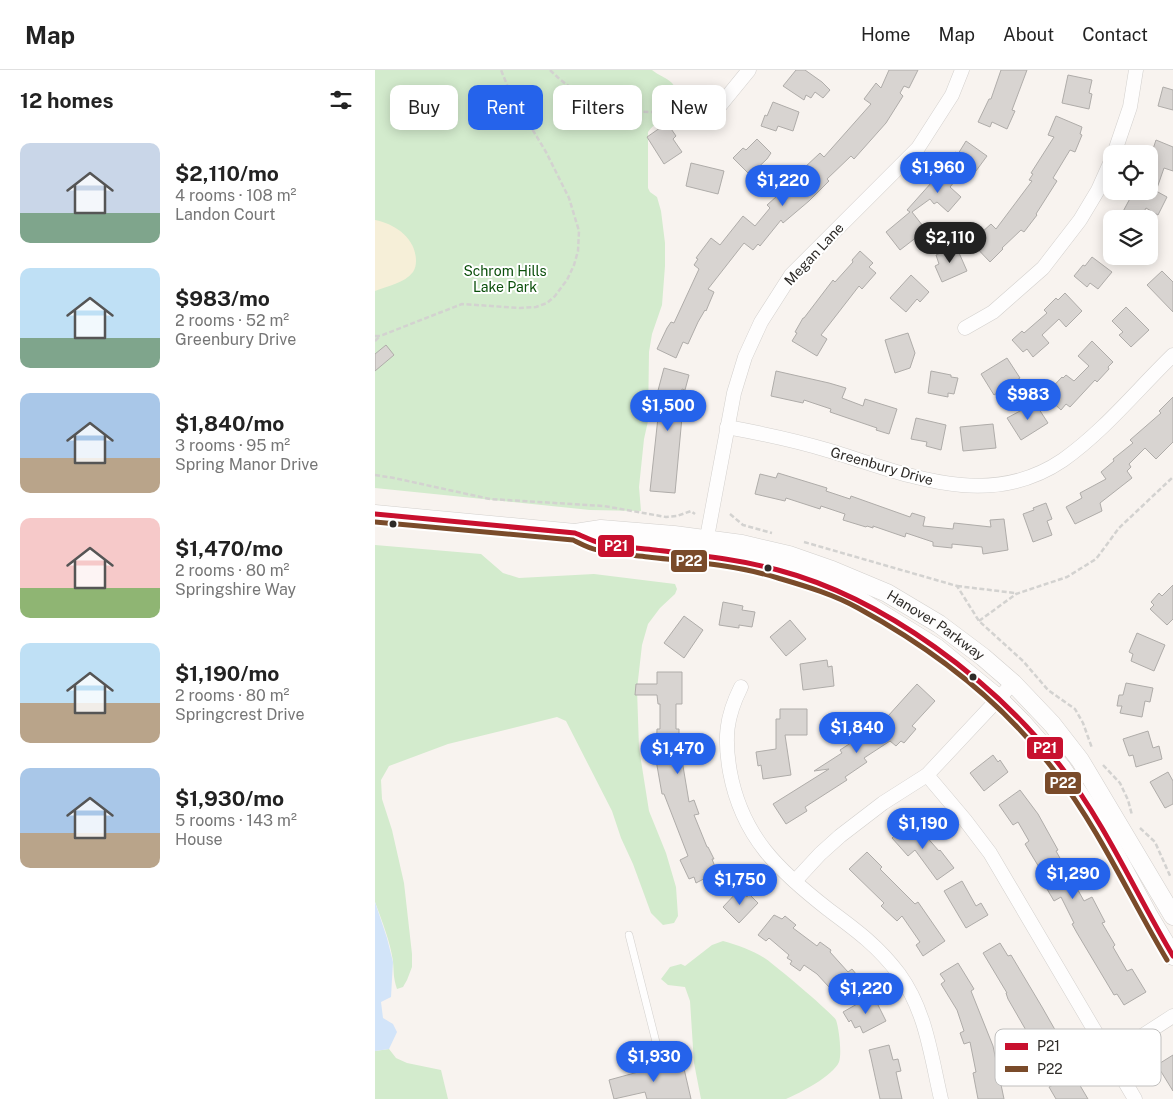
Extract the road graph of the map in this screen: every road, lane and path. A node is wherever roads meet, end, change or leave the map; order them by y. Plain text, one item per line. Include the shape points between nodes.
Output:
1 (501, 70) edge
2 (550, 70) edge
3 (749, 70) edge
4 (962, 70) edge
5 (1136, 70) edge
6 (726, 98) edge
7 (652, 113) edge
8 (1117, 145) edge
9 (1103, 179) edge
10 (965, 328) dead end
11 (375, 336) edge
12 (380, 336) junction
13 (375, 341) edge
14 (1173, 355) edge
15 (727, 426) junction
16 (375, 475) edge
17 (1173, 477) edge
18 (375, 514) edge
19 (695, 514) dead end
20 (705, 547) junction
21 (957, 586) dead end
22 (1016, 594) junction
23 (979, 621) dead end
24 (1013, 683) junction
25 (741, 687) dead end
26 (998, 698) junction
27 (927, 775) junction
28 (795, 881) junction
29 (1173, 916) edge
30 (629, 934) dead end
31 (1173, 956) edge
32 (1173, 1016) edge
33 (1093, 1029) edge
34 (1153, 1029) edge
35 (647, 1049) dead end
36 (1128, 1086) edge
37 (941, 1099) edge
38 (1135, 1099) edge

1 - 12 path via 569,198 579,232 574,265 561,288 547,303 520,308 462,304
2 - 7 path via 563,84 602,105 626,112
3 - 6 street
4 - 15 street, Megan Lane via 952,95 918,148 798,268 775,298 745,357
5 - 8 street via 1130,107
9 - 10 street via 1080,220 1043,268 993,312
11 - 12 path
12 - 13 path
14 - 15 street, Greenbury Drive via 1091,437 1063,460 1027,478 997,484 967,486 921,479 826,450
15 - 20 street, Megan Lane
16 - 19 path via 490,499 604,506 666,517 691,511
17 - 22 path via 1119,528 1096,559 1067,577
18 - 20 street, Hanover Parkway via 575,533 601,529
20 - 24 street, Hanover Parkway via 742,544 789,555 887,593 939,624
20 - 26 street, Hanover Parkway via 740,561 828,586 861,602 937,648
21 - 22 path
22 - 23 path
24 - 26 street
24 - 29 street, Hanover Parkway via 1052,724 1080,760
25 - 28 street via 728,723 727,756 734,793 754,836
26 - 27 street
26 - 31 street, Hanover Parkway via 1062,768 1101,827
27 - 28 street via 840,836
27 - 33 street via 990,853
28 - 37 street via 864,936 907,986 930,1043
30 - 35 lane via 657,1046
32 - 34 street
36 - 38 street

